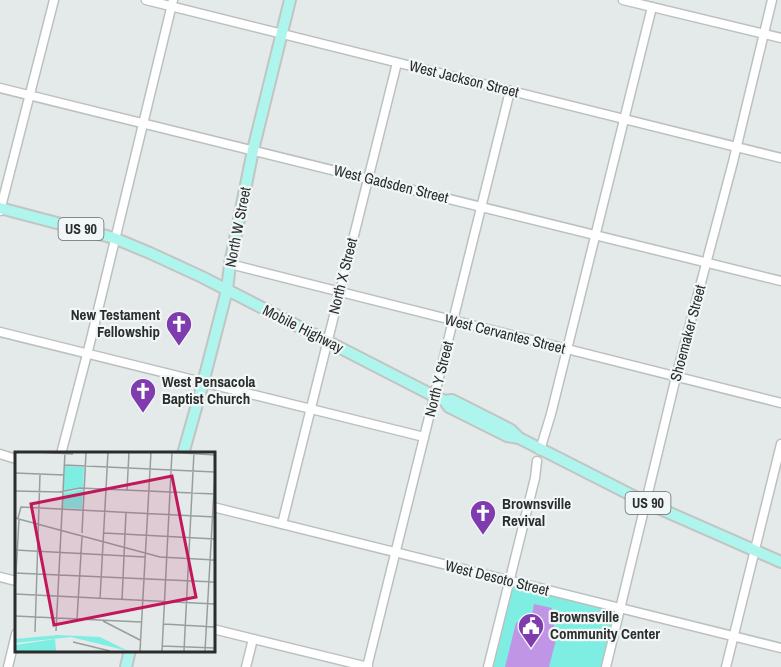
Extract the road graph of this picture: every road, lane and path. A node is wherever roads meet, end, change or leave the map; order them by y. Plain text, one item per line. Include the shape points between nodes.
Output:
1 (54, 0) edge
2 (146, 0) edge
3 (290, 0) edge
4 (623, 0) edge
5 (772, 0) edge
6 (172, 3) edge
7 (652, 7) junction
8 (763, 33) junction
9 (282, 34) junction
10 (781, 38) edge
11 (397, 63) junction
12 (0, 88) edge
13 (510, 91) junction
14 (30, 95) junction
15 (623, 119) junction
16 (143, 123) junction
17 (736, 147) junction
18 (253, 150) junction
19 (781, 158) edge
20 (368, 178) junction
21 (481, 207) junction
22 (0, 209) edge
23 (595, 234) junction
24 (114, 238) junction
25 (707, 262) junction
26 (230, 264) junction
27 (781, 281) edge
28 (227, 290) junction
29 (339, 292) junction
30 (453, 321) junction
31 (0, 332) edge
32 (327, 341) junction
33 (567, 350) junction
34 (86, 354) junction
35 (676, 377) junction
36 (203, 382) junction
37 (440, 398) junction
38 (781, 403) edge
39 (310, 409) junction
40 (424, 437) junction
41 (781, 444) edge
42 (62, 452) edge
43 (184, 452) edge
44 (0, 454) edge
45 (539, 455) junction
46 (15, 459) edge
47 (647, 503) junction
48 (214, 507) edge
49 (282, 524) junction
50 (753, 551) junction
51 (396, 553) junction
52 (781, 562) edge
53 (0, 577) edge
54 (15, 581) edge
55 (510, 581) junction
56 (621, 608) junction
57 (214, 629) edge
58 (733, 636) junction
59 (15, 638) edge
60 (253, 639) junction
61 (781, 648) edge
62 (130, 652) edge
63 (8, 667) edge
64 (126, 667) edge
65 (246, 667) edge
66 (367, 667) edge
67 (488, 667) edge
68 (606, 667) edge
69 (726, 667) edge

1 - 14 street
2 - 6 street, West Jackson Street
3 - 9 main road, North W Street
4 - 7 street
5 - 8 street, Shoemaker Street
6 - 9 street, West Jackson Street
6 - 16 street
7 - 8 street
7 - 15 street
8 - 10 street
8 - 17 street, Shoemaker Street
9 - 11 street, West Jackson Street
9 - 18 main road, North W Street
11 - 13 street, West Jackson Street
11 - 20 street, North X Street
12 - 14 street, West Gadsden Street
13 - 15 street, West Jackson Street
13 - 21 street, North Y Street
14 - 16 street, West Gadsden Street
14 - 22 street
15 - 17 street, West Jackson Street
15 - 23 street
16 - 18 street, West Gadsden Street
16 - 24 street
17 - 19 street, West Jackson Street
17 - 25 street, Shoemaker Street
18 - 20 street, West Gadsden Street
18 - 26 main road, North W Street
20 - 21 street, West Gadsden Street
20 - 29 street, North X Street
21 - 23 street, West Gadsden Street
21 - 30 street, North Y Street
22 - 24 main road, US 90
23 - 25 street, West Gadsden Street
23 - 33 street
24 - 28 main road, Mobile Highway / US 90
24 - 34 street
25 - 27 street, West Gadsden Street
25 - 35 street, Shoemaker Street
26 - 28 main road, North W Street
26 - 29 street, West Cervantes Street
28 - 32 main road, Mobile Highway / US 90
28 - 36 main road, North W Street
29 - 30 street, West Cervantes Street
29 - 32 street, North X Street
30 - 33 street, West Cervantes Street
30 - 37 street, North Y Street
31 - 34 street
32 - 37 main road, Mobile Highway / US 90
32 - 39 street, North X Street
33 - 35 street, West Cervantes Street
33 - 45 street
34 - 36 street
34 - 42 street
35 - 38 street, West Cervantes Street
35 - 47 street, Shoemaker Street
36 - 39 street
36 - 43 main road, North W Street
37 - 40 street, North Y Street
37 - 45 main road, Mobile Highway / US 90 via 466,417 519,438
39 - 40 street
39 - 49 street, North X Street
40 - 51 street, North Y Street
41 - 50 street
44 - 46 street
45 - 47 main road, Mobile Highway / US 90
45 - 55 street
47 - 50 main road, Mobile Highway / US 90
47 - 56 street, Shoemaker Street
48 - 49 street, West Desoto Street
49 - 51 street, West Desoto Street
50 - 52 main road, Mobile Highway / US 90
50 - 58 street
51 - 55 street, West Desoto Street
51 - 66 street, North Y Street
53 - 54 street
55 - 56 street, West Desoto Street
55 - 67 street
56 - 58 street, West Desoto Street
56 - 68 street, Shoemaker Street
57 - 60 street
58 - 61 street, West Desoto Street
58 - 69 street
59 - 63 street
60 - 65 street
60 - 66 street
62 - 64 main road

